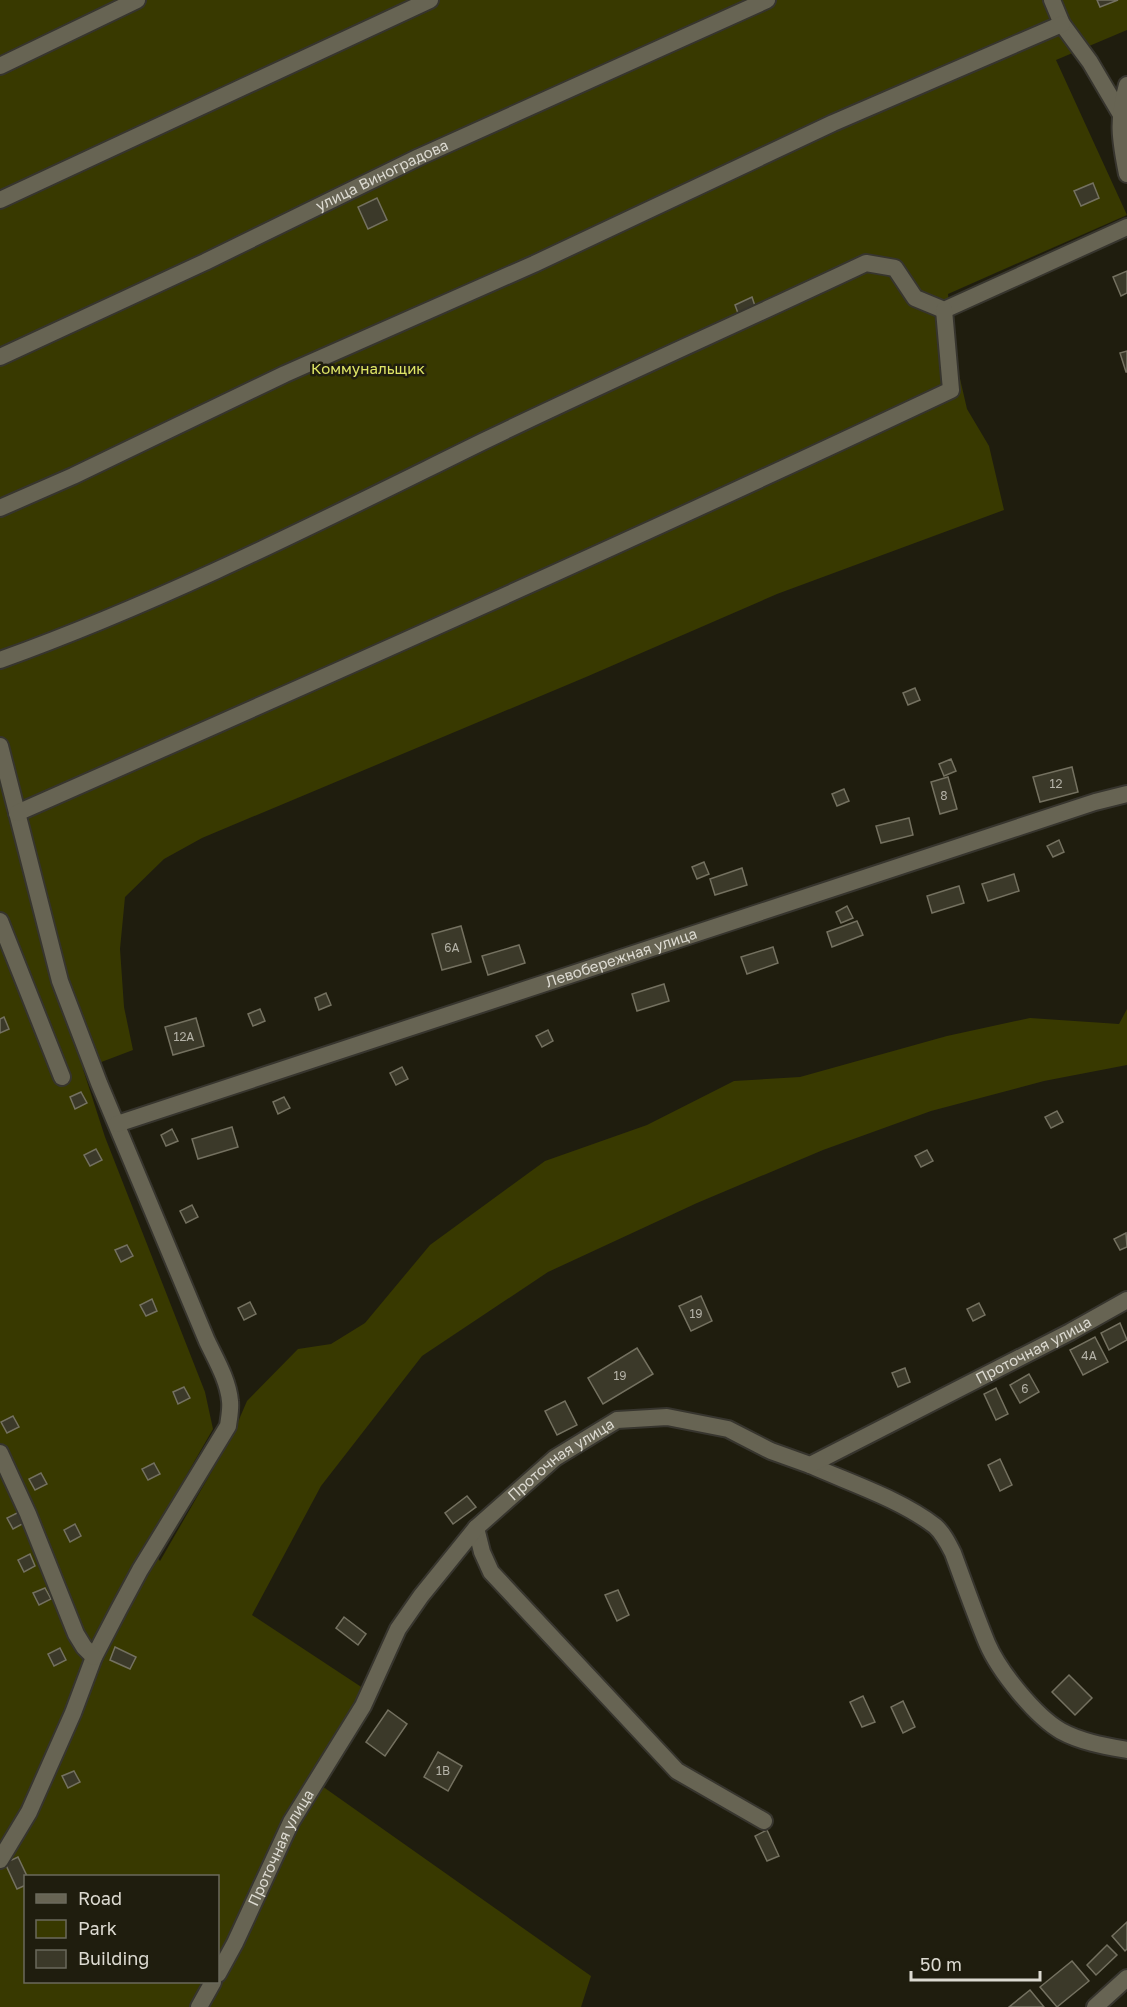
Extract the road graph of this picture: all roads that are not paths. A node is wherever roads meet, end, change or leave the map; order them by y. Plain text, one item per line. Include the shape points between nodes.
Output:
1 (137, 0) edge
2 (430, 0) edge
3 (767, 0) edge
4 (1052, 0) edge
5 (1062, 24) junction
6 (0, 66) edge
7 (1127, 85) edge
8 (1120, 114) junction
9 (1127, 174) edge
10 (0, 200) edge
11 (1127, 227) edge
12 (944, 310) junction
13 (0, 357) edge
14 (0, 508) edge
15 (0, 660) edge
16 (0, 746) edge
17 (1127, 794) edge
18 (18, 813) junction
19 (0, 921) edge
20 (62, 1077) dead end
21 (117, 1124) junction
22 (1127, 1300) edge
23 (0, 1453) edge
24 (810, 1466) junction
25 (476, 1528) junction
26 (94, 1657) junction
27 (1127, 1750) edge
28 (764, 1821) dead end
29 (0, 1860) edge
30 (219, 1972) edge
31 (1127, 1978) edge
32 (212, 1983) edge
33 (199, 2007) edge
34 (1095, 2007) edge

1 - 6 street
2 - 10 street
3 - 13 street, улица Виноградова via 419,157
4 - 5 street
5 - 8 street
5 - 14 street via 833,123
7 - 8 street
8 - 9 street via 1120,141
11 - 12 street
12 - 15 street via 915,298 895,268 866,263 486,440 281,542
12 - 18 street via 951,390 428,632
16 - 18 street
17 - 21 street, Левобережная улица
18 - 21 street via 60,981
19 - 20 street
21 - 26 street via 219,1365 231,1403 228,1426 140,1570
22 - 24 street, Проточная улица
23 - 26 street via 76,1634
24 - 25 street, Проточная улица via 728,1429 667,1418 617,1420 555,1458
24 - 27 street via 908,1509 936,1527 953,1553 988,1646 1037,1714 1061,1731
25 - 28 street via 491,1572 677,1771
25 - 30 street, Проточная улица via 398,1629 363,1706 291,1822
26 - 29 street via 29,1812
31 - 34 street
32 - 33 street

